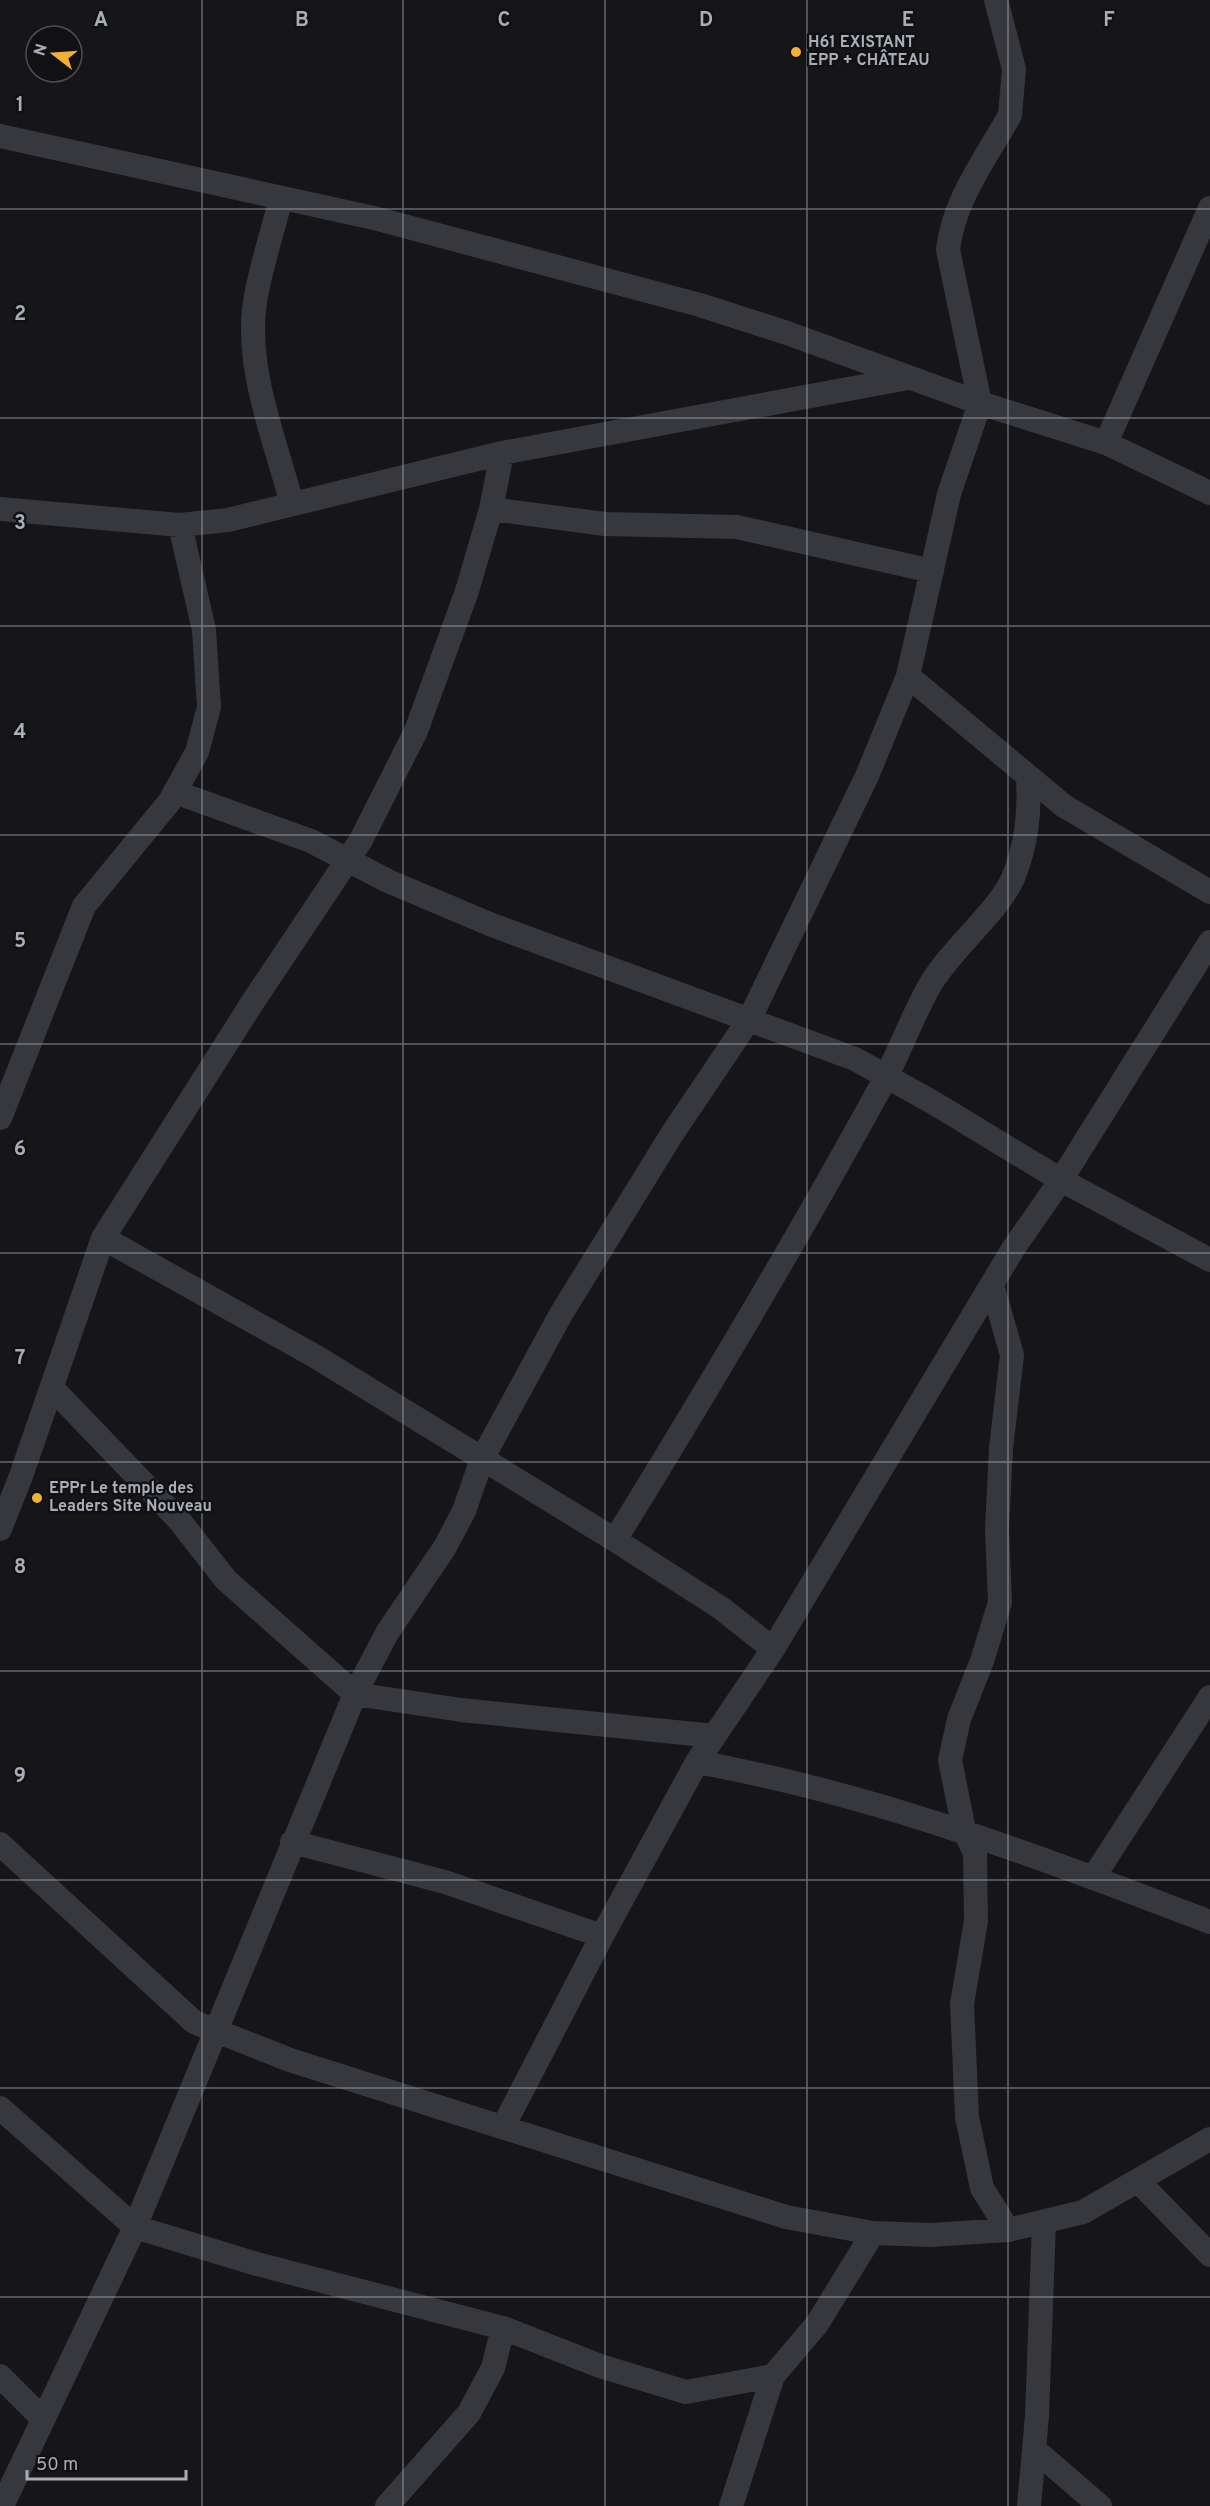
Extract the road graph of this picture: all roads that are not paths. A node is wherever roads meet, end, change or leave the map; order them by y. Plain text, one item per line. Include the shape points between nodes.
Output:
1 (996, 0) edge
2 (0, 136) edge
3 (281, 198) junction
4 (1210, 208) edge
5 (910, 378) junction
6 (980, 403) junction
7 (1106, 443) junction
8 (502, 453) junction
9 (1210, 493) edge
10 (292, 504) junction
11 (0, 509) edge
12 (491, 509) junction
13 (180, 525) junction
14 (932, 571) junction
15 (908, 676) junction
16 (1028, 776) junction
17 (175, 792) junction
18 (349, 860) junction
19 (1210, 892) edge
20 (1210, 942) edge
21 (750, 1018) junction
22 (886, 1077) junction
23 (0, 1118) edge
24 (1061, 1180) junction
25 (104, 1238) junction
26 (1210, 1260) edge
27 (992, 1285) junction
28 (52, 1388) junction
29 (482, 1459) junction
30 (5, 1504) edge
31 (0, 1529) edge
32 (615, 1540) junction
33 (773, 1649) junction
34 (356, 1694) junction
35 (1210, 1697) edge
36 (714, 1736) junction
37 (697, 1762) junction
38 (964, 1830) junction
39 (292, 1842) junction
40 (0, 1844) edge
41 (1093, 1878) junction
42 (1210, 1922) edge
43 (602, 1936) junction
44 (215, 2031) junction
45 (0, 2108) edge
46 (503, 2127) junction
47 (1210, 2139) edge
48 (1138, 2181) junction
49 (1044, 2222) junction
50 (135, 2227) junction
51 (1008, 2230) junction
52 (873, 2233) junction
53 (1210, 2254) edge
54 (503, 2328) junction
55 (0, 2376) edge
56 (773, 2376) junction
57 (42, 2418) junction
58 (1034, 2449) junction
59 (2, 2506) edge
60 (387, 2506) edge
61 (731, 2506) edge
62 (1029, 2506) edge
63 (1100, 2506) edge

1 - 6 street via 1014,69 1013,101 1010,116 958,206 948,250
2 - 3 street
3 - 5 street via 374,218 700,305
3 - 10 street via 255,298 254,345
4 - 7 street
5 - 6 street
5 - 8 street
6 - 7 street
6 - 14 street via 949,494
7 - 9 street
8 - 10 street
8 - 12 street
10 - 13 street via 228,520
11 - 13 street
12 - 14 street via 605,524 737,527
12 - 18 street via 467,591 416,731
13 - 17 street via 204,630 209,707 197,752
14 - 15 street
15 - 16 street
15 - 21 street via 867,776
16 - 19 street via 1064,806
16 - 22 street via 1030,810 1024,849 1012,880 930,985
17 - 18 street via 311,841
17 - 23 street via 84,906
18 - 21 street via 492,925
18 - 25 street via 254,1000
20 - 24 street
21 - 22 street via 855,1059
21 - 29 street via 672,1134 561,1314
22 - 24 street
22 - 32 street via 789,1250
24 - 26 street
24 - 27 street
25 - 28 street
25 - 29 street via 313,1355
27 - 33 street
27 - 38 street via 1012,1355 997,1529 1000,1602 958,1719 950,1760
28 - 30 street
28 - 34 street via 179,1520 226,1580
29 - 32 street
29 - 34 street via 464,1511 445,1547 387,1633
30 - 31 street
32 - 33 street via 721,1608
33 - 36 street
34 - 36 street via 461,1710
34 - 39 street
35 - 41 street
36 - 37 street
37 - 38 street via 855,1797
37 - 43 street
38 - 41 street
38 - 51 street via 975,1853 976,1921 962,2004 967,2117 982,2188
39 - 43 street via 445,1882
39 - 44 street
40 - 44 street via 194,2022
41 - 42 street
43 - 46 street
44 - 46 street via 290,2060
44 - 50 street
45 - 50 street
46 - 52 street via 786,2217
47 - 48 street
48 - 49 street via 1083,2212
48 - 53 street
49 - 51 street
49 - 58 street
50 - 54 street via 257,2264
50 - 57 street
51 - 52 street via 930,2235
52 - 56 street via 817,2324
54 - 56 street via 600,2366 686,2392
54 - 60 street via 493,2368 469,2413
55 - 57 street
56 - 61 street
57 - 59 street
58 - 62 street
58 - 63 street

